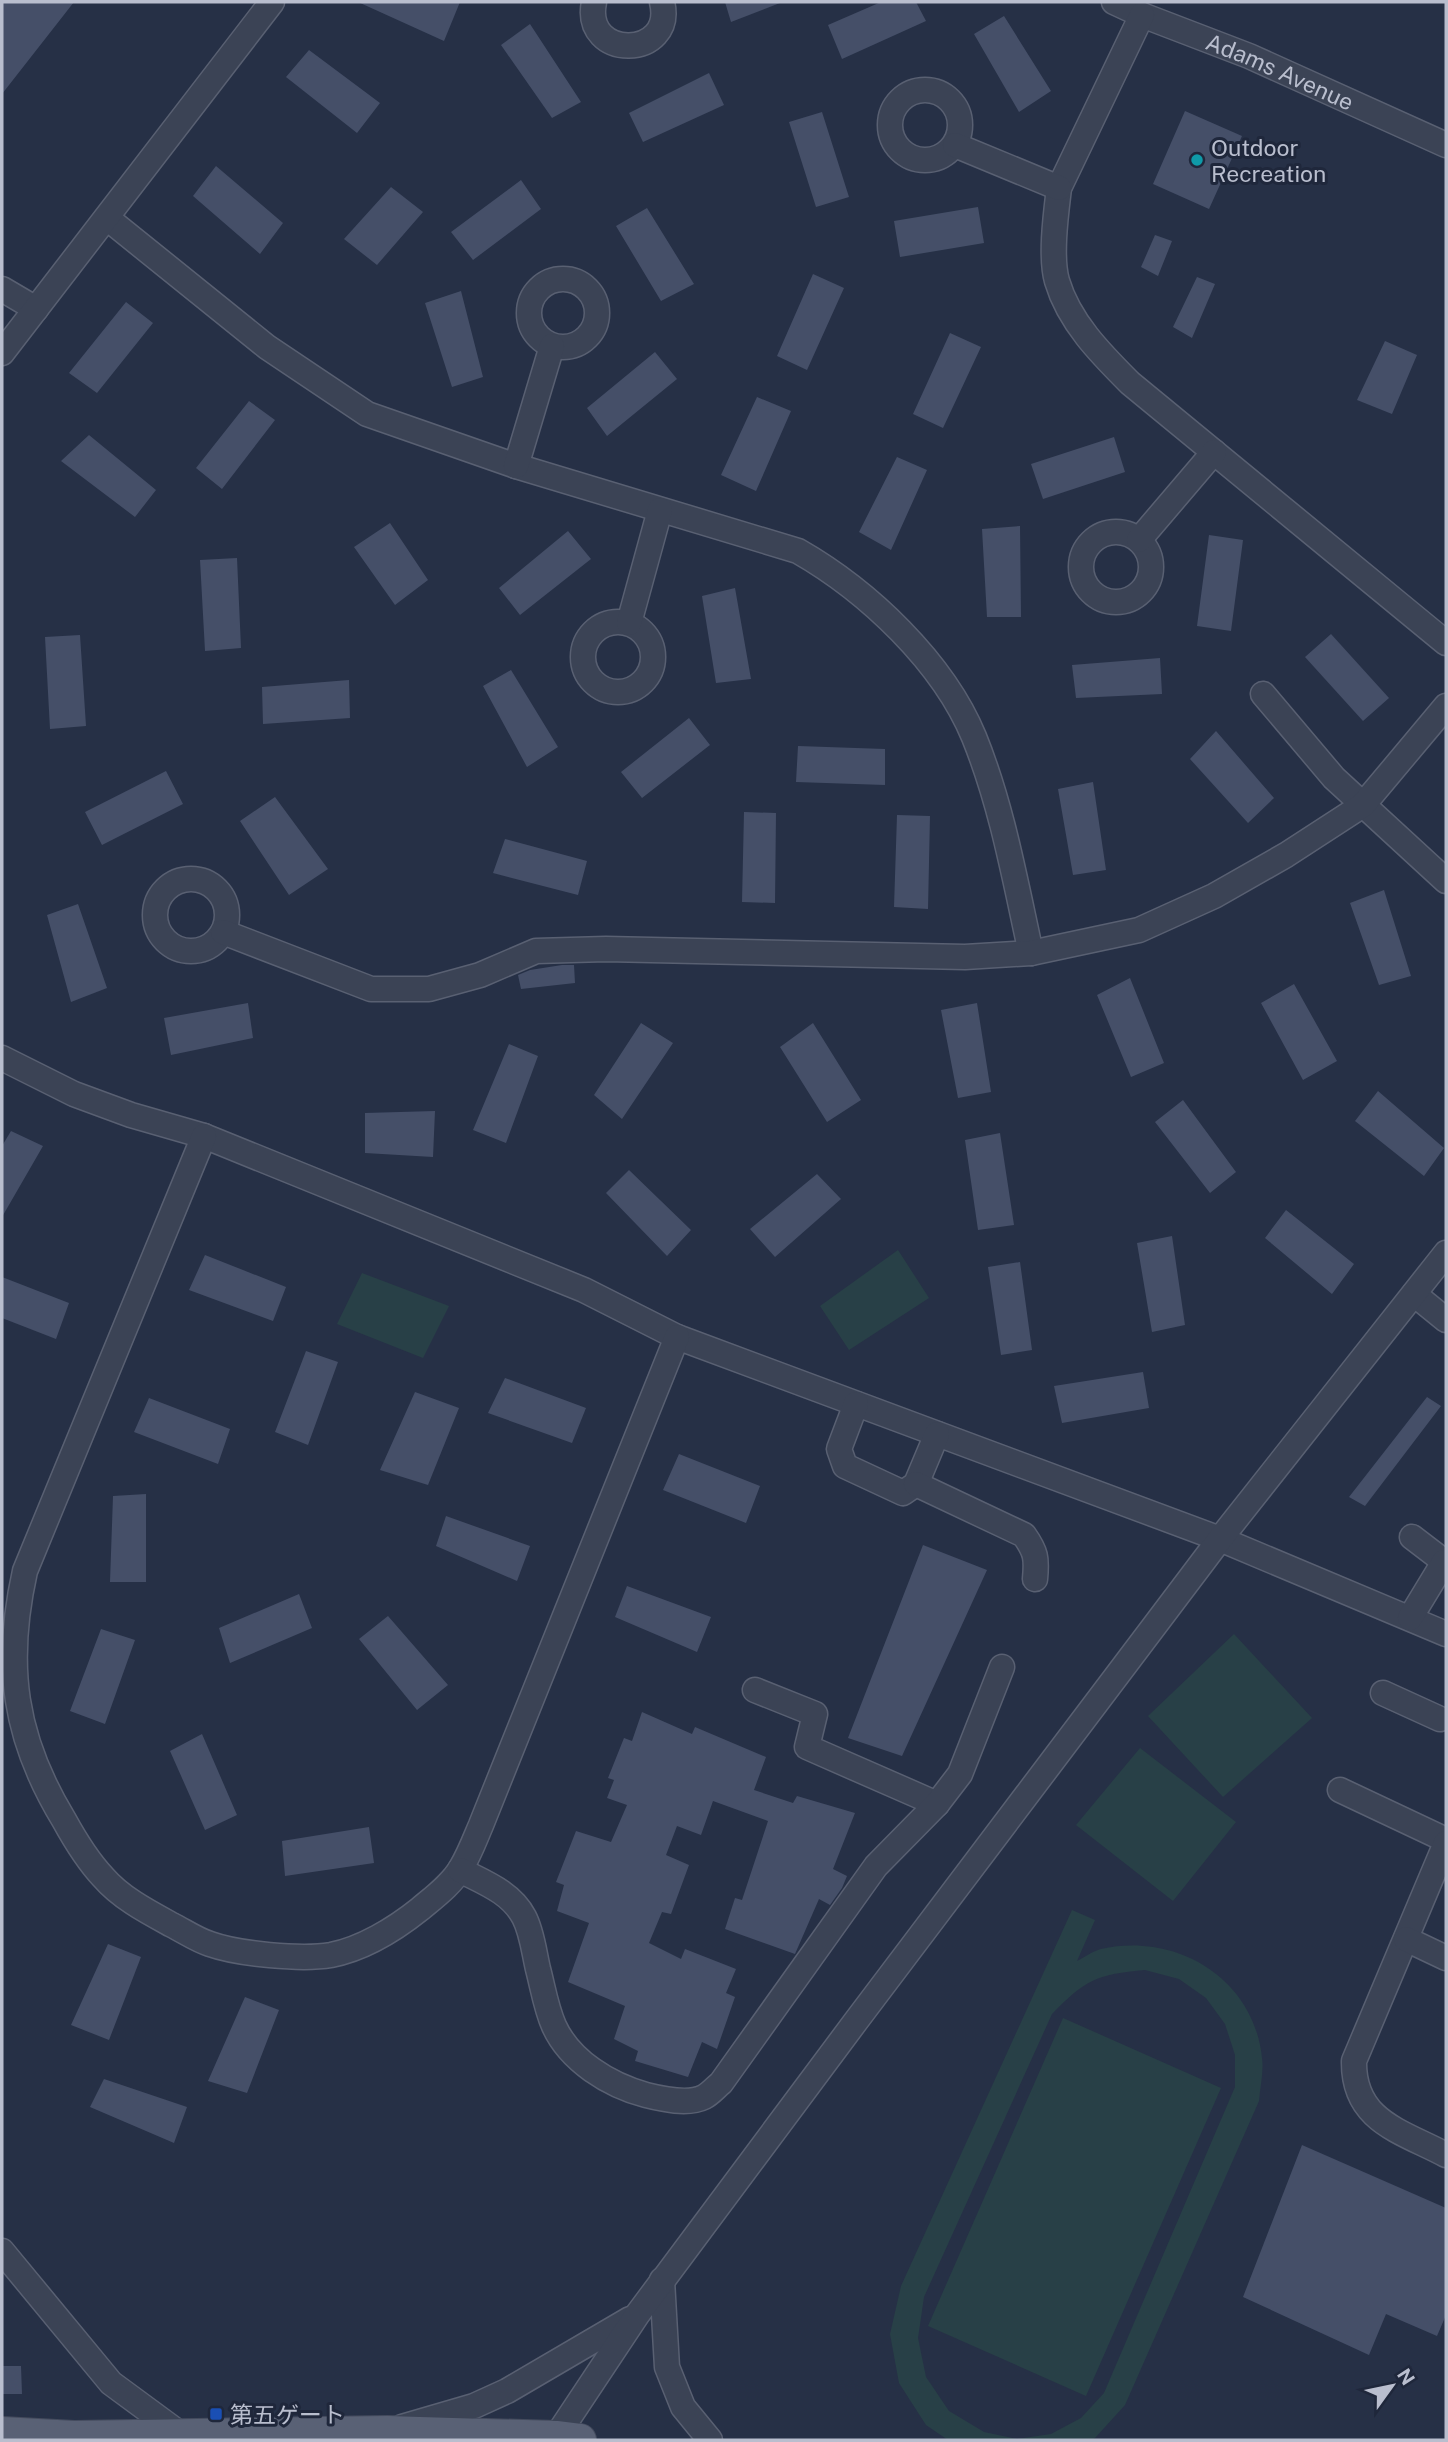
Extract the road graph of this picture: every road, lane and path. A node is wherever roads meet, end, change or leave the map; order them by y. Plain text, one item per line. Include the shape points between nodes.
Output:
1 (594, 2) edge
2 (662, 2) edge
3 (1114, 2) edge
4 (266, 4) edge
5 (1142, 15) junction
6 (955, 145) dead end
7 (1446, 145) edge
8 (1059, 188) junction
9 (107, 218) junction
10 (2, 289) edge
11 (36, 309) junction
12 (552, 346) dead end
13 (2, 352) edge
14 (1214, 452) junction
15 (516, 466) junction
16 (660, 509) junction
17 (1139, 540) dead end
18 (629, 623) dead end
19 (1446, 643) edge
20 (1263, 694) dead end
21 (1446, 706) edge
22 (1363, 805) junction
23 (1446, 881) edge
24 (223, 932) dead end
25 (1031, 953) junction
26 (2, 1058) edge
27 (204, 1136) junction
28 (1446, 1253) edge
29 (1414, 1294) junction
30 (1446, 1320) edge
31 (677, 1337) junction
32 (856, 1404) junction
33 (937, 1434) junction
34 (916, 1484) junction
35 (1412, 1537) dead end
36 (1220, 1539) junction
37 (1445, 1562) edge
38 (1035, 1579) dead end
39 (1410, 1618) junction
40 (1446, 1634) edge
41 (1002, 1667) dead end
42 (755, 1690) dead end
43 (1383, 1693) dead end
44 (1440, 1719) dead end
45 (1340, 1790) dead end
46 (937, 1804) junction
47 (1446, 1841) edge
48 (460, 1870) junction
49 (1406, 1938) junction
50 (1446, 1958) edge
51 (1446, 2155) edge
52 (2, 2251) edge
53 (662, 2280) junction
54 (637, 2315) junction
55 (387, 2432) junction
56 (2, 2433) edge
57 (183, 2436) junction
58 (563, 2439) edge
59 (709, 2440) edge

1 - 2 street via 594,22 603,37 632,47 659,30 664,17
3 - 5 street, Adams Avenue
4 - 9 street
5 - 7 street, Adams Avenue via 1249,55
5 - 8 street
6 - 8 street
8 - 14 street via 1057,280 1073,315 1130,383
9 - 11 street
9 - 15 street via 267,347 367,414
10 - 11 street
11 - 13 street
12 - 15 street
14 - 17 street
14 - 19 street
15 - 16 street
16 - 18 street
16 - 25 street via 798,551 883,615 936,672 959,706 987,771
20 - 22 street
21 - 22 street
22 - 23 street
22 - 25 street via 1204,901 1139,930
24 - 25 street via 371,989 429,989 480,975 536,951 965,957
26 - 27 street via 74,1094
27 - 31 street via 584,1290
27 - 48 street via 25,1571 13,1651 25,1739 58,1811 104,1879 134,1903 209,1944 269,1955 330,1955 402,1924
28 - 29 street
29 - 30 street
29 - 36 street
31 - 32 street
31 - 48 street
32 - 33 street
32 - 34 street via 839,1449 845,1466 903,1493
33 - 34 street
33 - 36 street
34 - 38 street via 1024,1535 1034,1550
35 - 37 street
36 - 39 street
36 - 53 street
37 - 39 street
39 - 40 street
41 - 46 street via 960,1774
42 - 46 street via 815,1714 807,1747
43 - 44 street
45 - 47 street
46 - 48 street via 876,1866 721,2083 704,2097 693,2099 661,2099 633,2092 606,2079 569,2049 548,2010 524,1916 497,1888
47 - 49 street
49 - 50 street
49 - 51 street via 1354,2061 1353,2081 1367,2110
52 - 57 street via 111,2383
53 - 54 street
53 - 59 street via 667,2367 682,2407
54 - 55 street via 507,2392
54 - 58 street
55 - 57 main road
55 - 58 main road
56 - 57 main road

